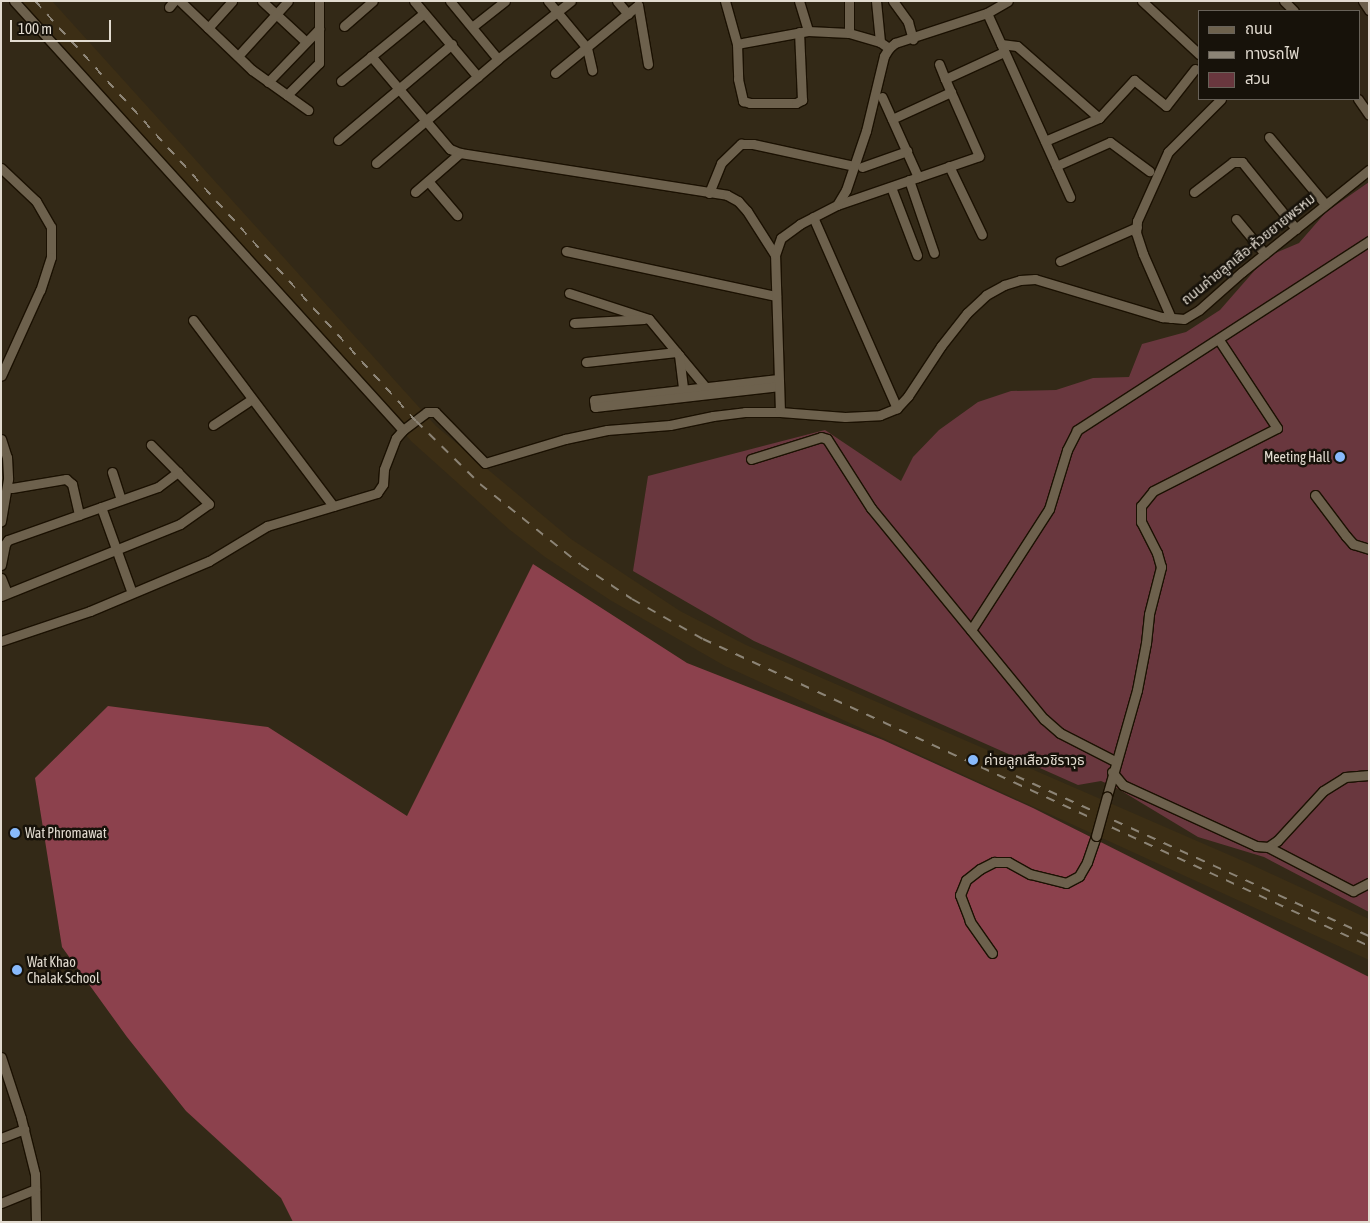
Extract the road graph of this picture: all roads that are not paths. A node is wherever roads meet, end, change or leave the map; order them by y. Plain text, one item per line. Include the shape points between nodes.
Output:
1 (14, 1) edge
2 (180, 1) edge
3 (232, 1) edge
4 (262, 1) edge
5 (288, 1) edge
6 (319, 1) edge
7 (373, 1) edge
8 (414, 1) edge
9 (450, 1) edge
10 (505, 1) edge
11 (548, 1) edge
12 (571, 1) edge
13 (618, 1) edge
14 (725, 1) edge
15 (798, 1) edge
16 (849, 1) edge
17 (876, 1) edge
18 (894, 1) edge
19 (1008, 1) edge
20 (1142, 1) edge
21 (1284, 1) edge
22 (1363, 1) edge
23 (1293, 10) edge
24 (1369, 10) edge
25 (424, 13) junction
26 (558, 13) junction
27 (987, 13) junction
28 (276, 14) junction
29 (628, 14) junction
30 (344, 26) dead end
31 (472, 27) junction
32 (208, 28) junction
33 (319, 29) junction
34 (808, 30) junction
35 (799, 32) junction
36 (849, 33) junction
37 (913, 38) junction
38 (305, 41) junction
39 (880, 42) junction
40 (452, 44) junction
41 (737, 44) junction
42 (587, 48) junction
43 (889, 48) junction
44 (1003, 48) junction
45 (1198, 53) edge
46 (238, 56) junction
47 (371, 56) junction
48 (498, 59) junction
49 (648, 64) dead end
50 (939, 64) dead end
51 (1195, 69) dead end
52 (592, 70) dead end
53 (555, 73) dead end
54 (478, 77) junction
55 (944, 79) junction
56 (341, 81) dead end
57 (268, 82) junction
58 (399, 89) junction
59 (951, 92) junction
60 (287, 95) junction
61 (882, 97) dead end
62 (1220, 100) edge
63 (1359, 100) edge
64 (308, 110) dead end
65 (1369, 115) edge
66 (1099, 118) junction
67 (892, 119) junction
68 (427, 121) junction
69 (1269, 137) dead end
70 (338, 140) dead end
71 (1044, 141) junction
72 (907, 151) junction
73 (460, 153) junction
74 (376, 163) dead end
75 (949, 166) junction
76 (1056, 166) junction
77 (858, 167) junction
78 (1, 168) edge
79 (1369, 170) edge
80 (1149, 171) dead end
81 (918, 177) junction
82 (909, 180) junction
83 (428, 181) junction
84 (891, 187) junction
85 (415, 192) dead end
86 (1194, 192) dead end
87 (709, 193) junction
88 (1070, 197) dead end
89 (1325, 204) junction
90 (837, 205) junction
91 (457, 215) dead end
92 (813, 217) junction
93 (1236, 219) dead end
94 (1137, 227) junction
95 (1296, 229) junction
96 (982, 234) dead end
97 (1369, 241) edge
98 (566, 252) dead end
99 (934, 253) dead end
100 (1265, 254) junction
101 (775, 255) junction
102 (917, 255) dead end
103 (1060, 261) dead end
104 (569, 293) dead end
105 (776, 296) junction
106 (1171, 318) junction
107 (649, 319) junction
108 (193, 320) dead end
109 (574, 323) dead end
110 (1219, 340) junction
111 (677, 353) junction
112 (586, 362) dead end
113 (1, 376) edge
114 (778, 382) junction
115 (708, 390) junction
116 (684, 393) junction
117 (252, 399) junction
118 (634, 399) dead end
119 (897, 408) junction
120 (780, 412) junction
121 (213, 425) dead end
122 (403, 430) junction
123 (1, 439) edge
124 (150, 444) dead end
125 (751, 459) dead end
126 (112, 472) dead end
127 (178, 472) junction
128 (12, 488) dead end
129 (1315, 495) dead end
130 (121, 500) junction
131 (333, 506) junction
132 (101, 507) junction
133 (79, 515) junction
134 (1, 521) edge
135 (1369, 549) edge
136 (117, 550) junction
137 (1, 565) edge
138 (1, 578) edge
139 (132, 593) junction
140 (4, 595) edge
141 (971, 630) junction
142 (1, 641) edge
143 (1115, 761) junction
144 (1112, 772) junction
145 (1369, 775) edge
146 (1268, 847) junction
147 (1369, 884) edge
148 (992, 953) dead end
149 (2, 1059) edge
150 (24, 1128) junction
151 (1, 1138) edge
152 (35, 1189) junction
153 (1, 1203) edge
154 (36, 1222) edge

1 - 122 street
2 - 32 street
3 - 32 street
4 - 28 street
5 - 28 street
6 - 33 street
7 - 30 street
8 - 25 street
9 - 31 street
10 - 31 street
11 - 26 street
12 - 26 street
13 - 29 street
14 - 41 street
15 - 34 street
16 - 36 street
17 - 39 street
18 - 37 street via 908,22
19 - 27 street
20 - 45 street
21 - 23 street
22 - 24 street
25 - 40 street
25 - 47 street
26 - 42 street
26 - 48 street
27 - 37 street
27 - 44 street
28 - 38 street
28 - 46 street
29 - 42 street
29 - 49 street via 638,5
31 - 48 street
32 - 46 street
33 - 38 street
33 - 60 street via 319,63
34 - 35 street
34 - 36 street
35 - 41 street
35 - 41 street via 802,96 799,102 743,101 738,79
36 - 39 street
37 - 43 street
38 - 57 street
39 - 43 street
40 - 54 street
40 - 58 street
42 - 52 street
42 - 53 street
43 - 77 street via 884,56
44 - 55 street
44 - 66 street via 1017,46
44 - 71 street
46 - 57 street
47 - 56 street
47 - 58 street
48 - 54 street
50 - 55 street
51 - 66 street via 1166,106 1134,80
54 - 68 street
55 - 59 street
57 - 60 street
58 - 68 street
58 - 70 street
59 - 67 street
59 - 75 street via 979,156
60 - 64 street
61 - 67 street
62 - 94 street via 1168,152
63 - 65 street
66 - 71 street
67 - 72 street
68 - 73 street via 450,149
68 - 74 street
69 - 89 street
71 - 76 street
72 - 77 street
72 - 81 street
73 - 83 street
73 - 87 street
75 - 81 street
75 - 96 street
76 - 80 street via 1110,142
76 - 88 street
77 - 87 street via 741,144 720,163
77 - 90 street
78 - 113 street via 36,201 51,228 51,257 40,290
79 - 89 street, ถนนค่ายลูกเสึอ-ห้วยยายพรหม
81 - 82 street
82 - 84 street
82 - 99 street
83 - 85 street
83 - 91 street
84 - 90 street
84 - 102 street
86 - 95 street via 1233,162 1242,162
87 - 101 street via 727,195 738,201
89 - 95 street, ถนนค่ายลูกเสึอ-ห้วยยายพรหม
90 - 92 street
92 - 101 street via 781,238
92 - 119 street
93 - 100 street
94 - 103 street
94 - 106 street via 1143,254
95 - 100 street, ถนนค่ายลูกเสึอ-ห้วยยายพรหม
97 - 110 street
98 - 105 street
100 - 106 street, ถนนค่ายลูกเสึอ-ห้วยยายพรหม via 1199,310 1184,319
101 - 105 street
104 - 107 street
105 - 114 street
106 - 119 street, ถนนค่ายลูกเสึอ-ห้วยยายพรหม via 1035,280 1004,285 986,295 966,313
107 - 109 street
107 - 111 street
108 - 117 street
110 - 141 street via 1078,430 1067,450 1049,509
110 - 143 street via 1277,428 1153,491 1142,506 1141,522 1161,567 1149,614 1137,690
111 - 112 street
111 - 115 street
111 - 116 street
114 - 115 street
114 - 120 street
115 - 116 street
116 - 118 street
117 - 121 street
117 - 131 street
119 - 120 street via 880,415 846,417
120 - 122 street via 745,412 670,425 607,430 485,462 434,412 427,412
122 - 131 street via 396,438 384,469 383,484 377,493
123 - 134 street via 7,457 8,479
124 - 127 street
125 - 141 street via 821,437 827,439 871,508
126 - 130 street
127 - 130 street via 158,487
127 - 136 street via 209,504 180,524
128 - 133 street via 66,479 72,484
129 - 135 street via 1353,544
130 - 132 street
131 - 139 street via 267,526 209,561
132 - 133 street
132 - 136 street
133 - 137 street via 6,542
136 - 139 street
136 - 140 street
138 - 140 street
139 - 142 street
141 - 143 street via 1052,728
143 - 144 street
144 - 146 street via 1130,789 1256,846
144 - 148 street, bridge via 1089,860 1079,876 1066,883 1030,874 1008,862 994,862 966,880 960,894 970,921
145 - 146 street via 1345,777 1323,792
146 - 147 street via 1353,891
149 - 150 street
150 - 151 street
150 - 152 street via 35,1174
152 - 153 street
152 - 154 street

